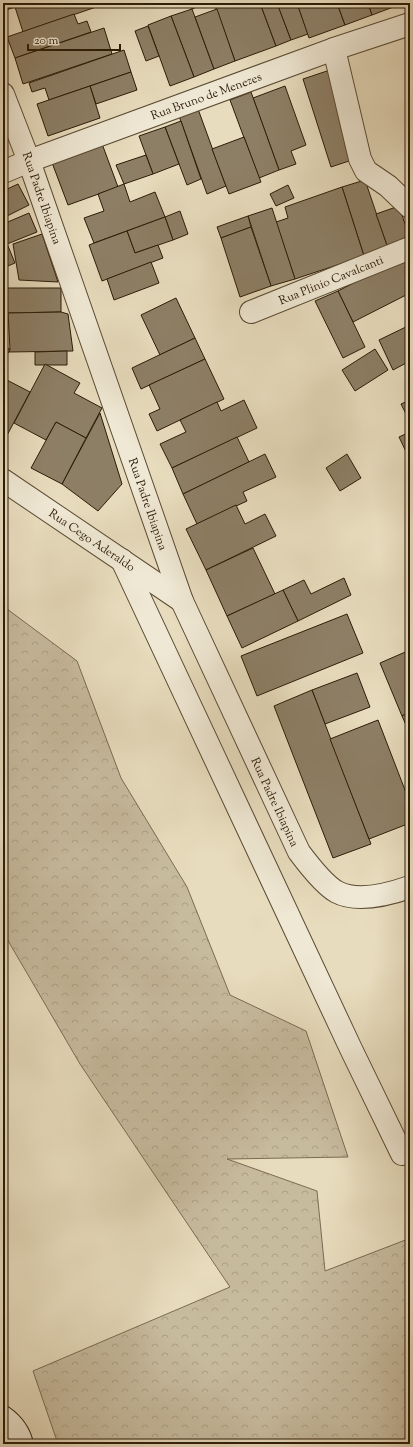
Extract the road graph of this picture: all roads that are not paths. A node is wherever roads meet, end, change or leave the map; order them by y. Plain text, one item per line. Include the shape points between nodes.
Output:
1 (410, 24) edge
2 (334, 49) junction
3 (3, 94) edge
4 (29, 161) junction
5 (3, 172) edge
6 (410, 207) edge
7 (410, 248) edge
8 (251, 312) dead end
9 (3, 480) edge
10 (122, 560) junction
11 (182, 601) junction
12 (410, 887) edge
13 (402, 1154) dead end
14 (6, 1417) edge
15 (22, 1444) edge

1 - 2 street, Rua Bruno de Menezes
2 - 4 street, Rua Bruno de Menezes
2 - 6 street via 360,159 366,171 388,186
3 - 4 street, Rua Padre Ibiapina
4 - 5 street, Rua Bruno de Menezes
4 - 11 street, Rua Padre Ibiapina
7 - 8 street, Rua Plinio Cavalcanti
9 - 10 street, Rua Cego Aderaldo
10 - 11 street, Rua Cego Aderaldo
10 - 13 street
11 - 12 street, Rua Padre Ibiapina via 299,852 311,868 337,892 351,896 386,895
14 - 15 street via 20,1435

